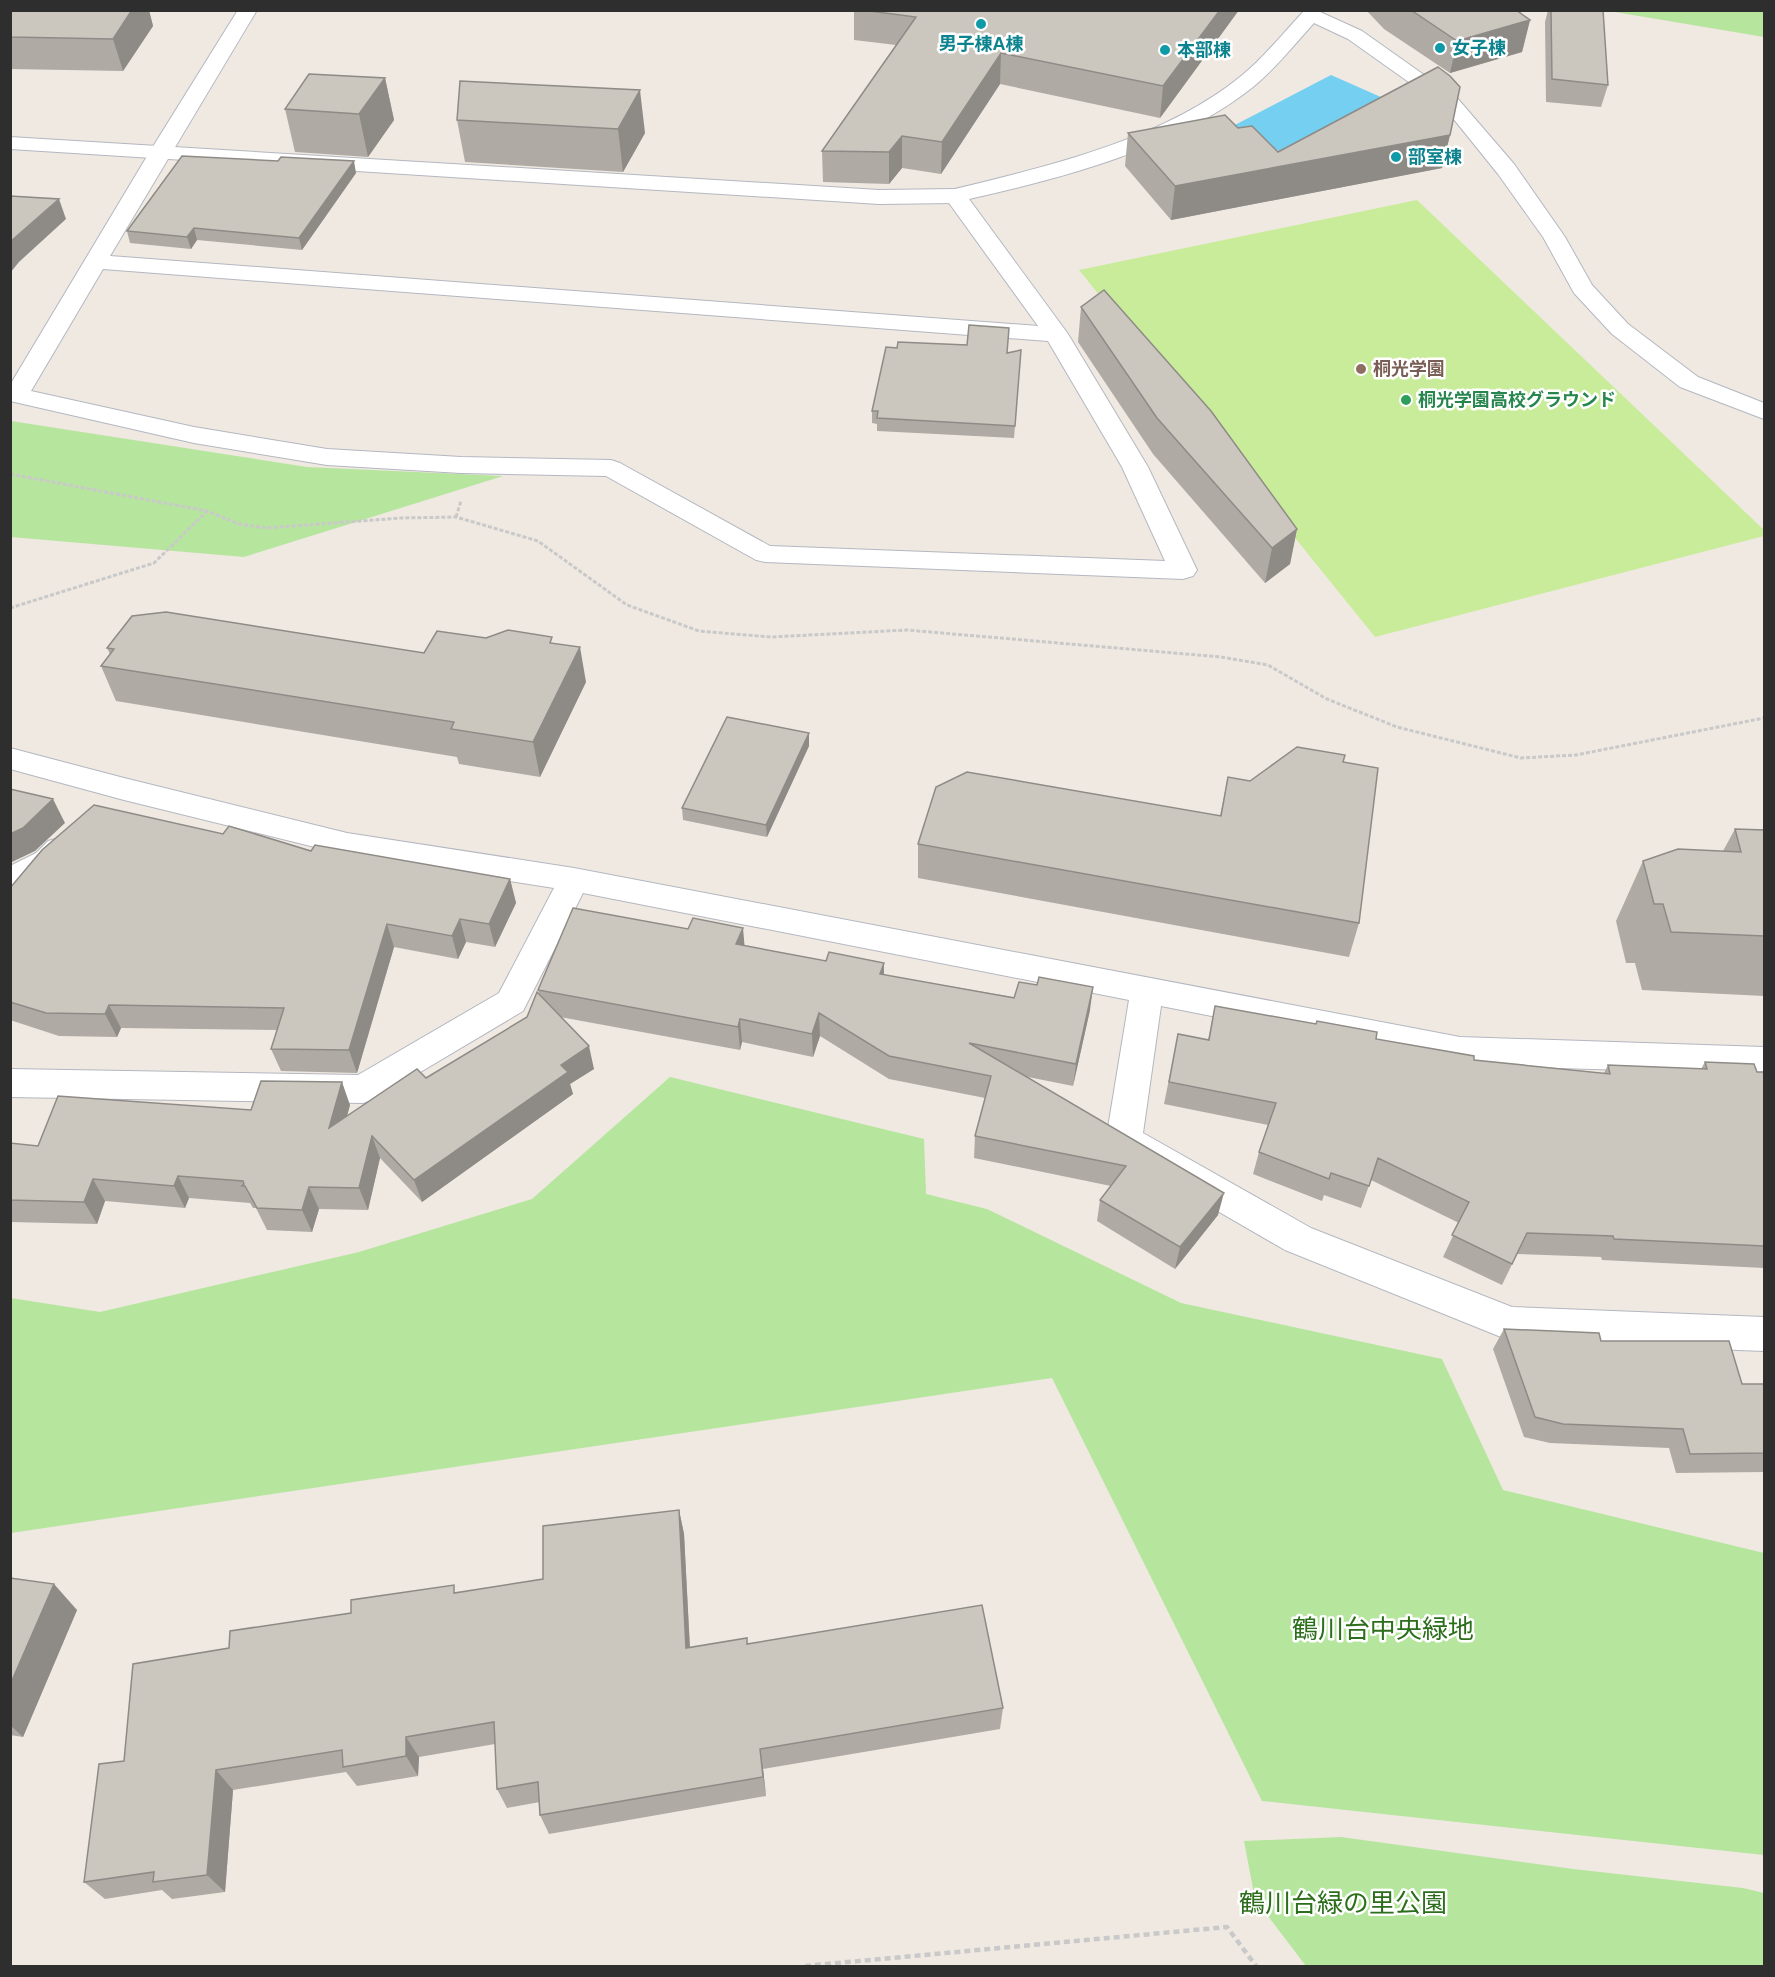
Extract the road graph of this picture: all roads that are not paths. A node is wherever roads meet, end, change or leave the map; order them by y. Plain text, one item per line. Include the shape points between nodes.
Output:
1 (248, 10) edge
2 (1310, 13) edge
3 (10, 143) edge
4 (160, 153) junction
5 (955, 196) junction
6 (97, 262) junction
7 (1056, 334) junction
8 (14, 394) edge
9 (1764, 411) edge
10 (10, 758) edge
11 (124, 789) junction
12 (10, 880) edge
13 (574, 880) junction
14 (1147, 989) junction
15 (1764, 1060) edge
16 (10, 1083) edge
17 (1764, 1334) edge

1 - 4 street
2 - 5 street via 1261,70 1228,96 1180,123 1112,153 1039,177
2 - 9 street via 1355,35 1451,103 1506,169 1554,237 1582,288 1620,329 1689,382
3 - 4 street
4 - 5 street via 879,197
4 - 6 street
5 - 7 street
6 - 7 street
6 - 8 street
7 - 8 street via 1135,467 1183,570 765,554 611,468 327,457 194,435
10 - 11 street
11 - 12 street via 47,861
11 - 13 street via 347,844
13 - 14 street
13 - 16 street via 511,1002 363,1089
14 - 15 street via 1460,1051
14 - 17 street via 1124,1140 1298,1239 1511,1324

